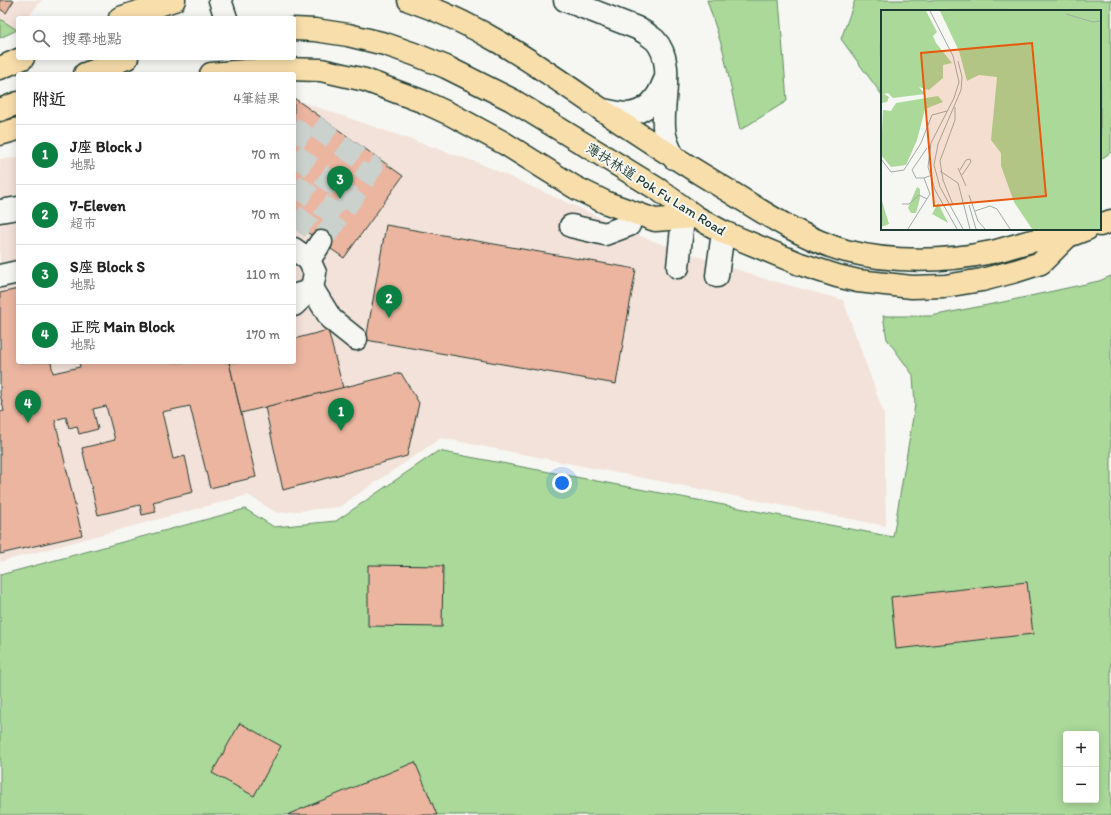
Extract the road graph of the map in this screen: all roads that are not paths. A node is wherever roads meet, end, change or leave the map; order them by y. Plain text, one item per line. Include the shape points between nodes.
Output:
1 (174, 0) edge
2 (220, 0) edge
3 (408, 0) edge
4 (438, 0) edge
5 (565, 0) edge
6 (126, 16) edge
7 (225, 16) edge
8 (296, 29) edge
9 (492, 38) junction
10 (18, 60) edge
11 (122, 60) edge
12 (0, 68) edge
13 (243, 68) edge
14 (90, 72) edge
15 (222, 72) edge
16 (666, 79) junction
17 (16, 104) edge
18 (0, 110) edge
19 (602, 110) junction
20 (16, 129) edge
21 (0, 134) edge
22 (674, 158) junction
23 (16, 208) edge
24 (0, 211) edge
25 (633, 213) junction
26 (689, 217) junction
27 (1111, 221) edge
28 (1101, 224) edge
29 (570, 226) dead end
30 (723, 232) junction
31 (1078, 232) edge
32 (308, 250) tunnel mouth
33 (678, 267) dead end
34 (16, 272) edge
35 (0, 276) edge
36 (717, 276) dead end
37 (303, 292) edge
38 (296, 302) edge
39 (356, 339) dead end

1 - 6 main road
2 - 7 street
3 - 9 main road, 薄扶林道 Pok Fu Lam Road via 456,19
4 - 9 main road
5 - 16 street via 647,34 661,49 665,59
8 - 26 main road, 薄扶林道 Pok Fu Lam Road via 348,35 385,44 439,64 512,100 645,181
9 - 19 main road, 薄扶林道 Pok Fu Lam Road via 536,64
10 - 12 main road
11 - 14 main road
13 - 15 main road
13 - 25 main road via 321,70 390,88 452,115 504,143 576,188
16 - 19 street via 656,99 637,112 626,114
16 - 22 street via 664,127 666,141
17 - 18 main road
19 - 22 main road, 薄扶林道 Pok Fu Lam Road
20 - 21 main road
22 - 31 main road, 薄扶林道 Pok Fu Lam Road via 787,226 820,242 876,257 934,259 978,254
23 - 24 street
25 - 26 main road via 655,220
25 - 29 street via 629,225 605,234
26 - 30 main road, 薄扶林道 Pok Fu Lam Road
26 - 33 street
27 - 28 main road
30 - 31 main road, 薄扶林道 Pok Fu Lam Road via 800,264 837,276 912,287 945,286 982,280 1041,263
30 - 36 street
32 - 37 street via 315,273
34 - 35 street
37 - 38 street
37 - 39 street

